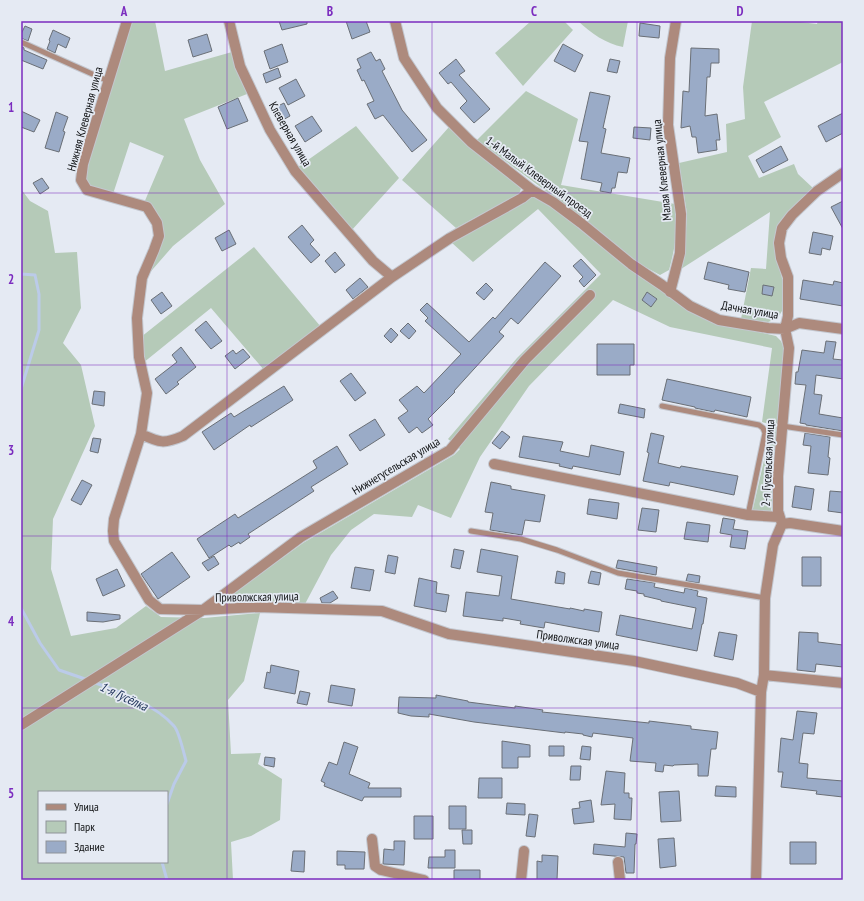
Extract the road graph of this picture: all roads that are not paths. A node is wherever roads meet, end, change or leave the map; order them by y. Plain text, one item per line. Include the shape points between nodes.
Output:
1 (127, 21) edge
2 (229, 21) edge
3 (395, 21) edge
4 (676, 21) edge
5 (21, 42) edge
6 (108, 81) junction
7 (843, 173) edge
8 (532, 190) junction
9 (392, 277) junction
10 (670, 292) junction
11 (590, 295) dead end
12 (785, 329) junction
13 (843, 329) edge
14 (662, 406) dead end
15 (782, 426) junction
16 (141, 434) junction
17 (843, 435) edge
18 (494, 464) dead end
19 (748, 515) junction
20 (780, 521) junction
21 (470, 531) dead end
22 (843, 531) edge
23 (765, 598) junction
24 (204, 610) junction
25 (764, 674) junction
26 (843, 683) edge
27 (761, 692) junction
28 (21, 725) edge
29 (372, 839) dead end
30 (524, 851) dead end
31 (618, 862) dead end
32 (424, 880) edge
33 (522, 880) edge
34 (620, 880) edge
35 (756, 880) edge

1 - 6 street, Нижняя Клеверная улица
2 - 9 street, Клеверная улица via 240,66 270,130 295,171 373,261
3 - 8 street, 1-й Малый Клеверный проезд via 404,58 437,108 471,142
4 - 10 street, Малая Клеверная улица via 670,58 668,124 681,214 680,253
5 - 6 lane
6 - 16 street, Нижняя Клеверная улица via 83,164 81,180 87,190 147,207 157,222 159,236 142,278 136,318 140,363 147,393
7 - 12 street via 817,191 782,228 779,243 788,277 788,316
8 - 9 street via 450,238
8 - 10 street, 1-й Малый Клеверный проезд via 559,206
9 - 16 street via 183,436 157,442
10 - 12 street, Дачная улица via 690,306 718,320
11 - 24 street, Нижнегусельская улица via 525,360 450,450 301,537
12 - 13 street via 799,323
12 - 15 street, 2-я Гусельская улица via 789,348
14 - 19 lane via 759,425 763,428 765,433
15 - 17 lane
15 - 20 street, 2-я Гусельская улица via 778,476
16 - 24 street, Нижняя Клеверная улица via 114,519 114,541 149,600 160,609
18 - 19 street
19 - 20 street
20 - 22 street
20 - 23 street, 2-я Гусельская улица via 772,545
21 - 23 lane via 522,539 618,573
23 - 25 street, 2-я Гусельская улица
24 - 27 street, Приволжская улица via 257,607 382,611 449,634 634,661 737,683
24 - 28 street, Нижнегусельская улица
25 - 26 street
25 - 27 street, 2-я Гусельская улица
27 - 35 street
29 - 32 street via 375,866 381,870
30 - 33 street
31 - 34 street

